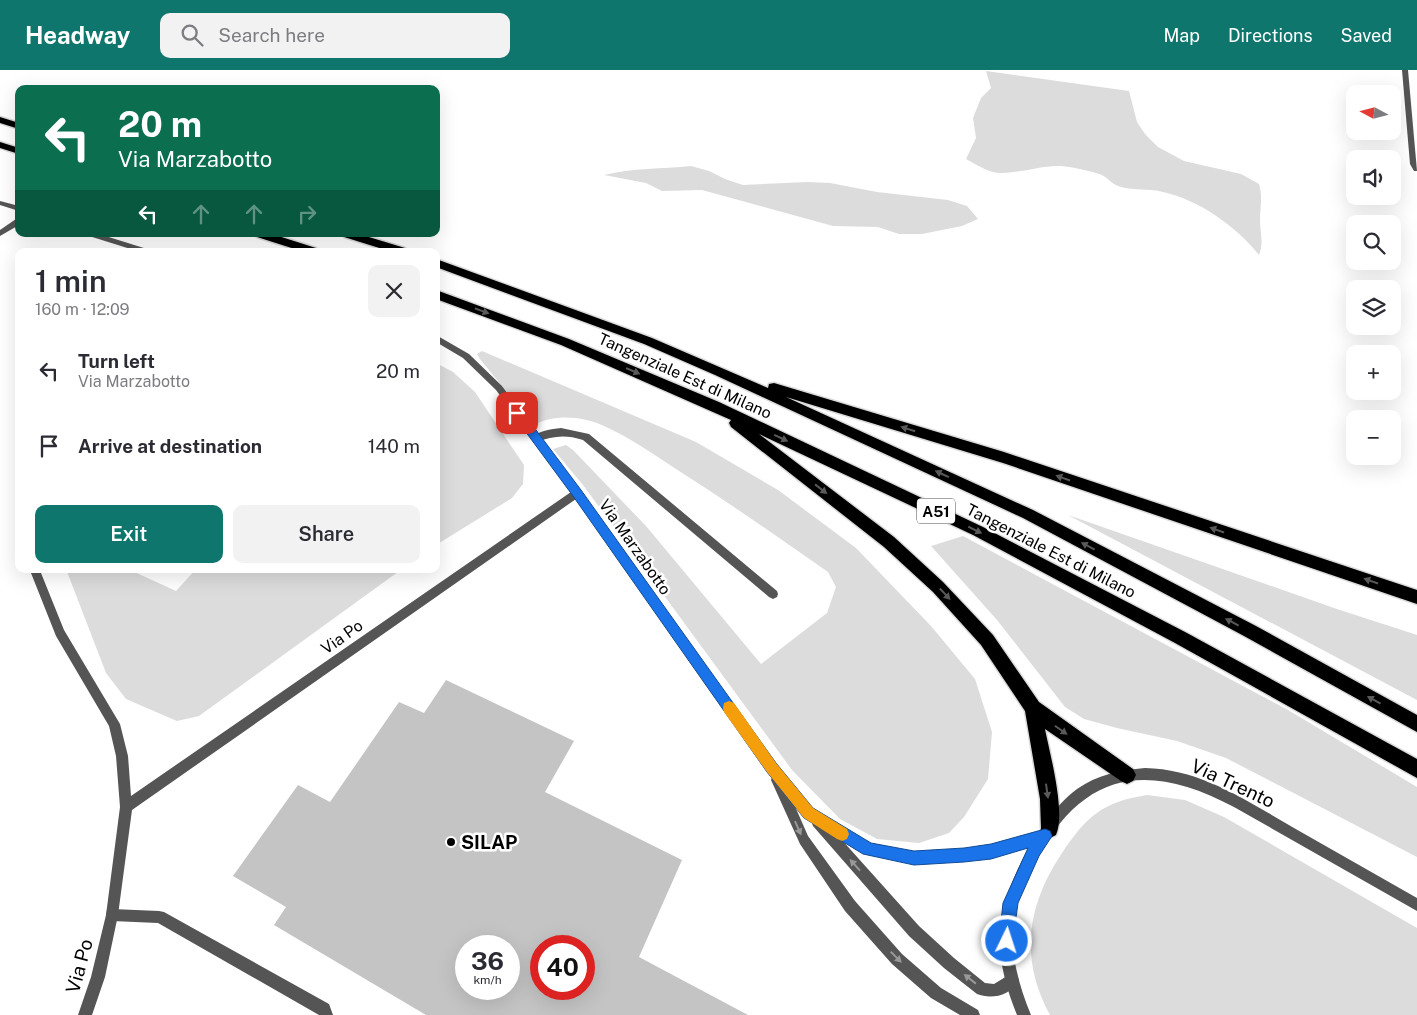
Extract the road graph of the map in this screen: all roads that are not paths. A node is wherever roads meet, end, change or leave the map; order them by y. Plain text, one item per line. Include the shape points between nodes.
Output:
1 (1404, 70) edge
2 (0, 120) edge
3 (15, 125) edge
4 (0, 145) edge
5 (15, 150) edge
6 (1417, 169) edge
7 (0, 203) edge
8 (15, 208) edge
9 (15, 224) edge
10 (0, 234) edge
11 (101, 237) edge
12 (270, 237) edge
13 (357, 237) edge
14 (135, 248) edge
15 (303, 248) edge
16 (392, 248) edge
17 (440, 264) edge
18 (440, 295) edge
19 (440, 340) edge
20 (720, 372) junction
21 (714, 406) junction
22 (536, 438) junction
23 (577, 493) junction
24 (38, 573) edge
25 (773, 594) dead end
26 (1417, 597) edge
27 (1033, 708) junction
28 (1417, 724) edge
29 (772, 768) junction
30 (1417, 769) edge
31 (1127, 775) junction
32 (126, 808) junction
33 (809, 813) junction
34 (1047, 832) junction
35 (1417, 905) edge
36 (112, 915) junction
37 (1012, 980) junction
38 (85, 1015) edge
39 (326, 1015) edge
40 (973, 1015) edge
41 (1024, 1015) edge

1 - 6 street
2 - 3 highway
4 - 5 highway
7 - 8 street
9 - 10 street
11 - 14 street
12 - 15 highway
13 - 16 highway
17 - 20 highway, Tangenziale Est di Milano / A51 via 648,341
18 -> 21 highway, Tangenziale Est di Milano / A51 via 565,342
19 - 22 street, Via Marzabotto via 466,356 499,388
26 -> 20 highway via 1004,458
28 -> 20 highway, Tangenziale Est di Milano / A51 via 1250,631 1028,514
21 -> 27 highway via 889,542 938,587 987,640
21 -> 30 highway, Tangenziale Est di Milano / A51 via 978,531 1181,638
22 - 23 street, Via Marzabotto
22 - 25 street via 567,431 586,437
23 - 29 street, Via Marzabotto
23 - 32 street, Via Po
24 - 32 street, Via Po via 60,633 114,724 122,756
27 -> 31 highway
27 -> 34 highway via 1049,799
29 - 33 street, Via Marzabotto
29 -> 40 street, Via Marzabotto via 804,840 850,906 923,983
31 - 34 street, Via Trento via 1103,781 1080,794
31 - 35 street, Via Trento via 1153,774 1186,779 1229,798
32 - 36 street, Via Po
33 - 34 street, Via Marzabotto via 868,849 914,858 991,852
37 -> 33 street, Via Marzabotto via 996,990 982,989 950,963 914,930
34 - 37 street, Via Trento via 1034,851 1010,903 1007,941
36 - 38 street, Via Po via 98,977
36 - 39 street via 159,917 324,1009
37 - 41 street, Via Trento

